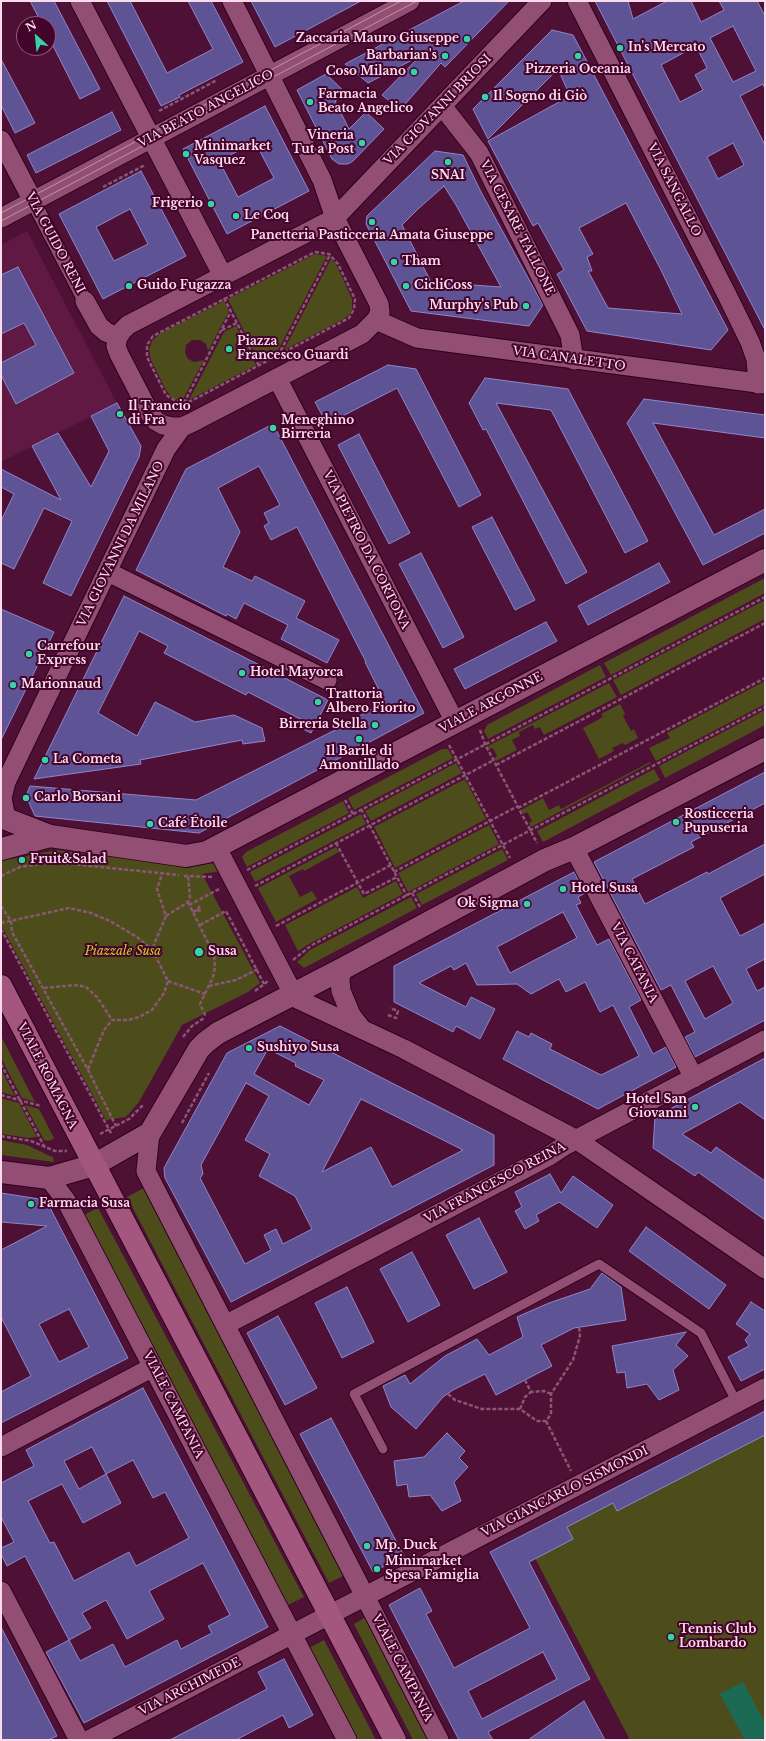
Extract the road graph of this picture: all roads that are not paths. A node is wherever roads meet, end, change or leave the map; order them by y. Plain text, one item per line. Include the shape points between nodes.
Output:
1 (80, 1) edge
2 (232, 1) edge
3 (410, 1) edge
4 (577, 1) edge
5 (538, 3) edge
6 (270, 75) junction
7 (442, 106) junction
8 (151, 138) junction
9 (1, 140) edge
10 (32, 201) junction
11 (1, 218) edge
12 (335, 218) junction
13 (223, 276) junction
14 (85, 301) joint
15 (376, 320) junction
16 (118, 337) junction
17 (574, 360) junction
18 (277, 378) junction
19 (762, 384) edge
20 (182, 427) junction
21 (765, 560) edge
22 (108, 572) junction
23 (327, 680) dead end
24 (455, 722) junction
25 (765, 748) edge
26 (4, 818) edge
27 (50, 836) junction
28 (217, 848) junction
29 (574, 848) junction
30 (1, 850) edge
31 (342, 969) junction
32 (1, 986) edge
33 (291, 996) junction
34 (362, 1029) junction
35 (765, 1040) edge
36 (694, 1078) junction
37 (150, 1133) junction
38 (577, 1140) junction
39 (94, 1165) junction
40 (1, 1172) edge
41 (50, 1178) junction
42 (765, 1269) edge
43 (224, 1325) junction
44 (153, 1367) junction
45 (765, 1388) edge
46 (737, 1402) junction
47 (1, 1447) edge
48 (383, 1449) dead end
49 (1, 1591) edge
50 (365, 1596) junction
51 (330, 1614) junction
52 (292, 1634) junction
53 (79, 1740) edge
54 (88, 1740) edge
55 (347, 1740) edge
56 (395, 1740) edge
57 (439, 1740) edge

1 - 8 street
2 - 6 street
3 - 6 street, VIA BEATO ANGELICO
4 - 19 street, VIA SANGALLO via 730,302 756,359
5 - 7 street, VIA GIOVANNI BRIOSI
6 - 8 street, VIA BEATO ANGELICO
6 - 12 street via 322,180
7 - 12 street, VIA GIOVANNI BRIOSI
7 - 17 street, VIA CESARE TALLONE via 479,153 570,335
8 - 10 street, VIA BEATO ANGELICO
8 - 13 street
9 - 10 street, VIA GUIDO RENI
10 - 11 street, VIA BEATO ANGELICO
10 - 14 street, VIA GUIDO RENI
12 - 13 street
12 - 15 street via 379,304 380,312
13 - 16 street via 128,325
14 - 16 street, VIA GUIDO RENI via 99,326
15 - 17 street, VIA CANALETTO via 417,338
15 - 18 street via 362,334
16 - 20 street via 116,346 119,354 150,414 163,425
17 - 19 street, VIA CANALETTO
18 - 20 street
18 - 24 street, VIA PIETRO DA CORTONA
20 - 22 street, VIA GIOVANNI DA MILANO via 166,449
21 - 24 street, VIALE ARGONNE
22 - 23 street
22 - 26 street, VIA GIOVANNI DA MILANO via 6,782 2,798
24 - 28 street, VIALE ARGONNE
25 - 29 street
26 - 27 street
27 - 28 street via 186,856 198,855
27 - 30 street
28 - 33 street via 289,986
29 - 31 street via 545,860
29 - 36 street, VIA CATANIA
31 - 33 street
31 - 34 street via 340,979 344,1003
32 - 39 main road, VIALE ROMAGNA
33 - 34 street
33 - 37 street via 218,1033 206,1042 199,1049
34 - 38 street
35 - 36 street, VIA FRANCESCO REINA
36 - 38 street, VIA FRANCESCO REINA
37 - 39 street
37 - 43 street, VIALE CAMPANIA via 146,1171
38 - 42 street
38 - 43 street, VIA FRANCESCO REINA
39 - 41 street
39 - 51 main road
40 - 41 street
41 - 44 street, VIALE CAMPANIA via 67,1202
43 - 50 street, VIALE CAMPANIA
44 - 47 street
44 - 52 street, VIALE CAMPANIA
45 - 46 street, VIA GIANCARLO SISMONDI
46 - 48 lane via 701,1333 599,1264 354,1394
46 - 50 street, VIA GIANCARLO SISMONDI
49 - 53 street
50 - 51 street
50 - 57 street, VIALE CAMPANIA
51 - 52 street
51 - 56 main road
52 - 54 street, VIA ARCHIMEDE
52 - 55 street, VIALE CAMPANIA

